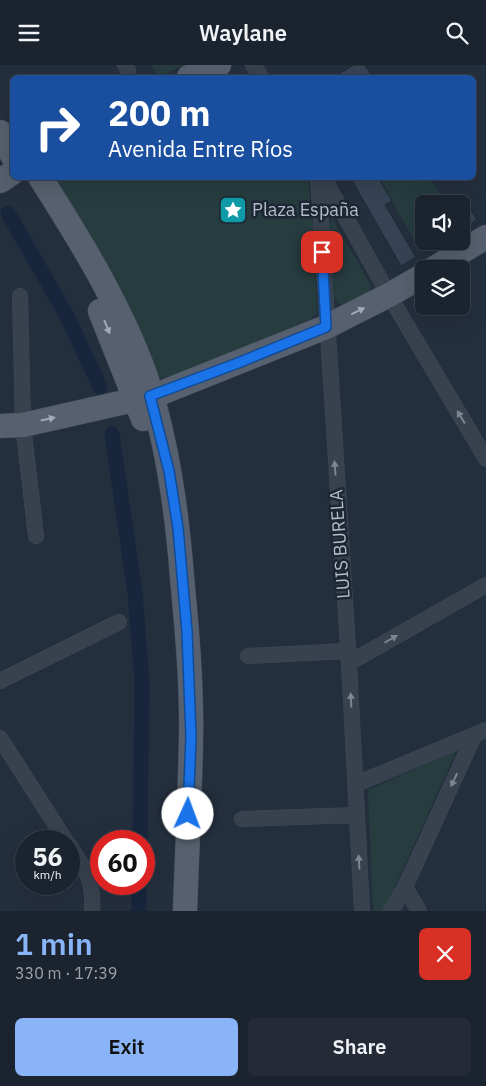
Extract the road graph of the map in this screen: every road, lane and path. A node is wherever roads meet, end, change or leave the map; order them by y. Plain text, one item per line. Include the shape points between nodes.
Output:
1 (215, 66) edge
2 (194, 75) edge
3 (0, 114) edge
4 (10, 131) edge
5 (0, 132) edge
6 (10, 151) edge
7 (27, 180) edge
8 (42, 180) edge
9 (318, 180) edge
10 (325, 180) edge
11 (486, 237) edge
12 (448, 260) edge
13 (415, 280) edge
14 (389, 295) junction
15 (20, 296) dead end
16 (326, 327) junction
17 (143, 397) junction
18 (11, 425) edge
19 (486, 459) edge
20 (36, 536) dead end
21 (486, 585) edge
22 (118, 622) dead end
23 (248, 656) dead end
24 (348, 657) junction
25 (0, 681) edge
26 (480, 733) edge
27 (0, 738) edge
28 (356, 784) junction
29 (357, 815) junction
30 (242, 819) dead end
31 (59, 830) edge
32 (80, 862) edge
33 (405, 887) junction
34 (92, 911) edge
35 (174, 911) edge
36 (185, 911) edge
37 (362, 911) edge
38 (391, 911) edge
39 (419, 911) edge

1 - 2 main road
3 - 4 main road
5 - 6 main road
7 -> 17 main road via 80,261
8 - 17 main road via 75,232 115,306 146,377
9 - 16 street, LUIS BURELA
10 - 14 street
11 - 12 main road
13 - 14 main road
16 -> 14 main road
19 -> 14 street
15 - 18 street
16 - 17 main road
24 -> 16 street, LUIS BURELA
18 -> 17 main road
17 - 35 main road via 144,423 166,529 176,736
17 - 36 main road via 169,471 178,528 187,632 191,737
18 - 20 street
24 -> 21 street
22 - 25 street
23 - 24 street
28 -> 24 street, LUIS BURELA
26 - 28 street
26 -> 33 street
27 - 31 street
28 - 29 street, LUIS BURELA
29 - 30 street
37 -> 29 street, LUIS BURELA
32 - 34 street via 94,889
33 - 38 street
33 - 39 street

